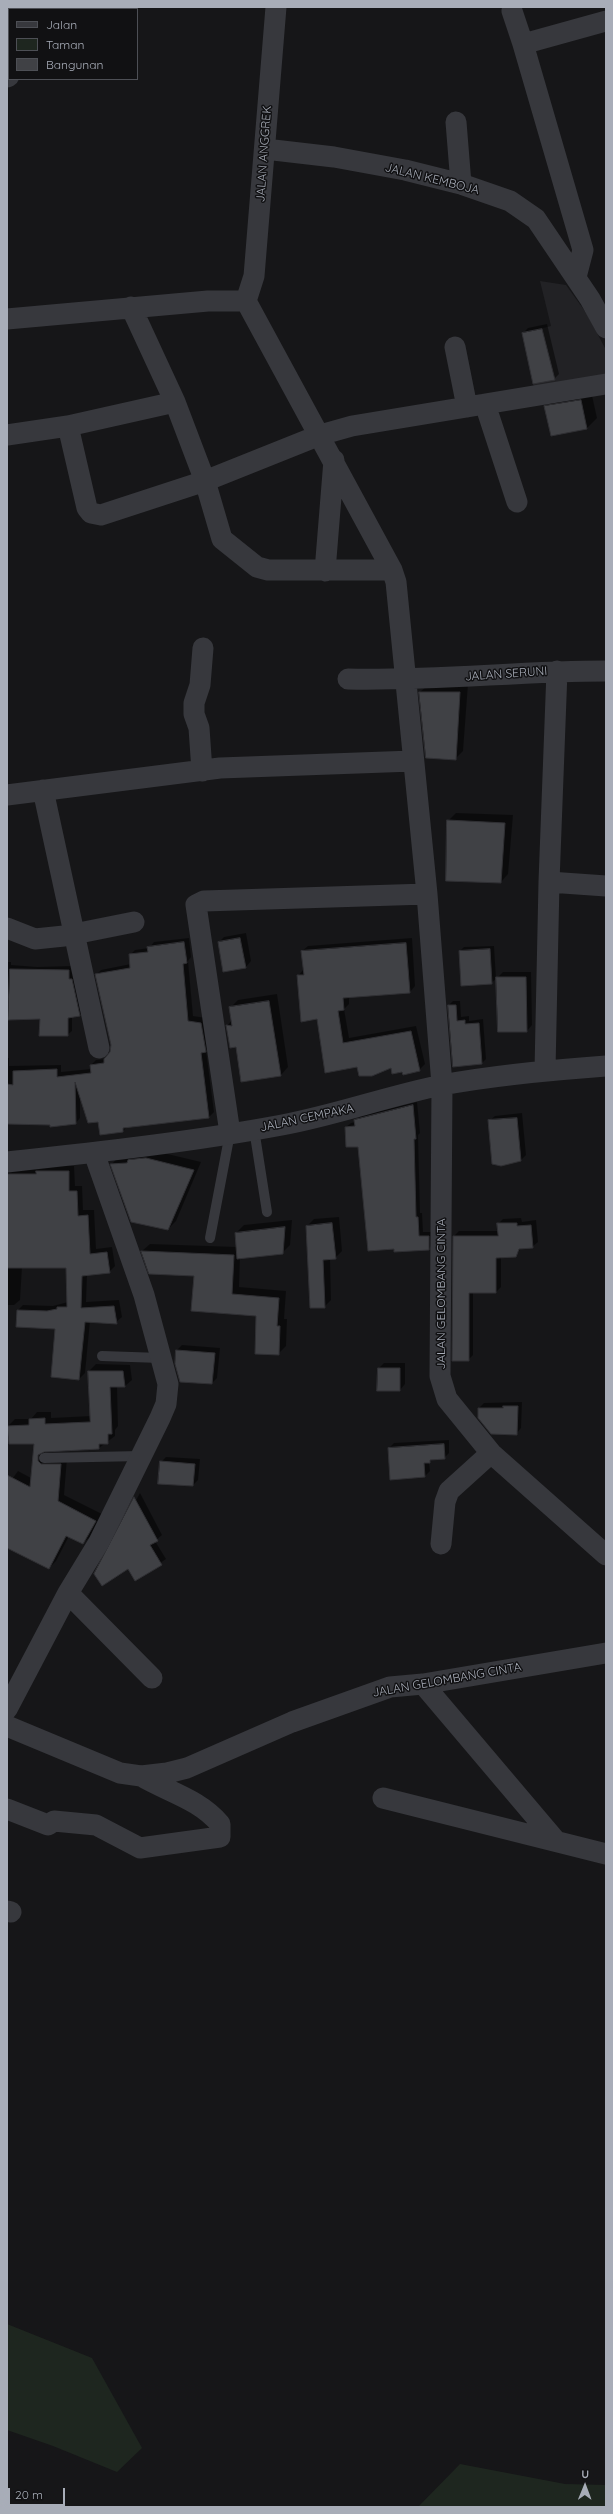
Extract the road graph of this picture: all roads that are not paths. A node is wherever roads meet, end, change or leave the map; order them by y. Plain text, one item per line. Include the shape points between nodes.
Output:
1 (276, 7) edge
2 (512, 11) dead end
3 (599, 17) edge
4 (523, 44) junction
5 (456, 122) dead end
6 (265, 149) junction
7 (461, 184) junction
8 (576, 278) junction
9 (246, 301) junction
10 (131, 308) junction
11 (7, 319) edge
12 (606, 328) edge
13 (455, 347) dead end
14 (606, 384) edge
15 (175, 402) junction
16 (476, 406) junction
17 (68, 426) junction
18 (7, 435) edge
19 (320, 435) junction
20 (334, 460) junction
21 (205, 481) junction
22 (517, 502) dead end
23 (392, 570) junction
24 (325, 571) junction
25 (203, 648) dead end
26 (557, 671) junction
27 (606, 671) edge
28 (348, 679) dead end
29 (406, 680) junction
30 (413, 761) junction
31 (202, 771) junction
32 (43, 790) junction
33 (7, 795) edge
34 (549, 882) junction
35 (606, 886) edge
36 (427, 894) junction
37 (134, 922) dead end
38 (7, 928) edge
39 (75, 934) junction
40 (98, 1048) dead end
41 (606, 1066) edge
42 (546, 1070) junction
43 (442, 1085) junction
44 (254, 1129) junction
45 (230, 1133) junction
46 (94, 1153) junction
47 (7, 1162) edge
48 (267, 1212) dead end
49 (210, 1238) dead end
50 (102, 1356) dead end
51 (161, 1358) junction
52 (491, 1453) junction
53 (141, 1456) junction
54 (44, 1458) dead end
55 (441, 1544) dead end
56 (606, 1555) edge
57 (68, 1593) junction
58 (606, 1653) edge
59 (152, 1678) dead end
60 (423, 1684) junction
61 (10, 1697) edge
62 (7, 1726) edge
63 (141, 1776) junction
64 (383, 1798) dead end
65 (7, 1810) edge
66 (556, 1841) junction
67 (606, 1854) edge

1 - 6 street, JALAN ANGGREK
2 - 4 street
3 - 4 street
4 - 8 street via 583,250
5 - 7 street
6 - 7 street, JALAN KEMBOJA via 334,157
6 - 9 street, JALAN ANGGREK via 254,276
7 - 8 street, JALAN KEMBOJA via 510,201 536,219
8 - 12 street, JALAN KEMBOJA
9 - 10 street via 208,301
9 - 19 street, JALAN GELOMBANG CINTA
10 - 11 street
10 - 15 street
13 - 16 street
14 - 16 street
15 - 17 street
15 - 21 street
16 - 19 street via 359,425
16 - 22 street
17 - 18 street
17 - 21 street via 87,508 91,513 101,515
19 - 20 street, JALAN GELOMBANG CINTA
19 - 21 street
20 - 23 street, JALAN GELOMBANG CINTA
20 - 24 street
21 - 24 street via 222,539 232,549 262,568
23 - 24 street
23 - 29 street, JALAN GELOMBANG CINTA via 396,582
25 - 31 street via 200,685 194,703 194,714 199,728
26 - 27 street, JALAN SERUNI
26 - 29 street, JALAN SERUNI
26 - 34 street
28 - 29 street, JALAN SERUNI
29 - 30 street, JALAN GELOMBANG CINTA
30 - 31 street
30 - 36 street, JALAN GELOMBANG CINTA
31 - 32 street
32 - 33 street
32 - 39 street
34 - 35 street
34 - 42 street
36 - 43 street, JALAN GELOMBANG CINTA
36 - 45 street via 204,901 196,906
37 - 39 street
38 - 39 street via 35,939
39 - 40 street
41 - 42 street, JALAN CEMPAKA
42 - 43 street, JALAN CEMPAKA
43 - 44 street, JALAN CEMPAKA via 337,1114
43 - 52 street, JALAN GELOMBANG CINTA via 440,1376 447,1399
44 - 45 street, JALAN CEMPAKA
44 - 48 lane
45 - 46 street, JALAN CEMPAKA
45 - 49 lane
46 - 47 street, JALAN CEMPAKA
46 - 51 street via 144,1295
50 - 51 lane
51 - 53 street via 168,1394 160,1418
52 - 55 street via 449,1491 445,1502
52 - 56 street, JALAN GELOMBANG CINTA
53 - 54 lane
53 - 57 street via 99,1542
57 - 59 street
57 - 61 street
58 - 60 street, JALAN GELOMBANG CINTA
60 - 63 street, JALAN GELOMBANG CINTA via 390,1687 372,1692 292,1722 187,1768
60 - 66 street
62 - 63 street via 120,1773
63 - 65 street via 204,1807 220,1824 220,1837 140,1848 96,1825 54,1821 48,1824
64 - 66 street
66 - 67 street

